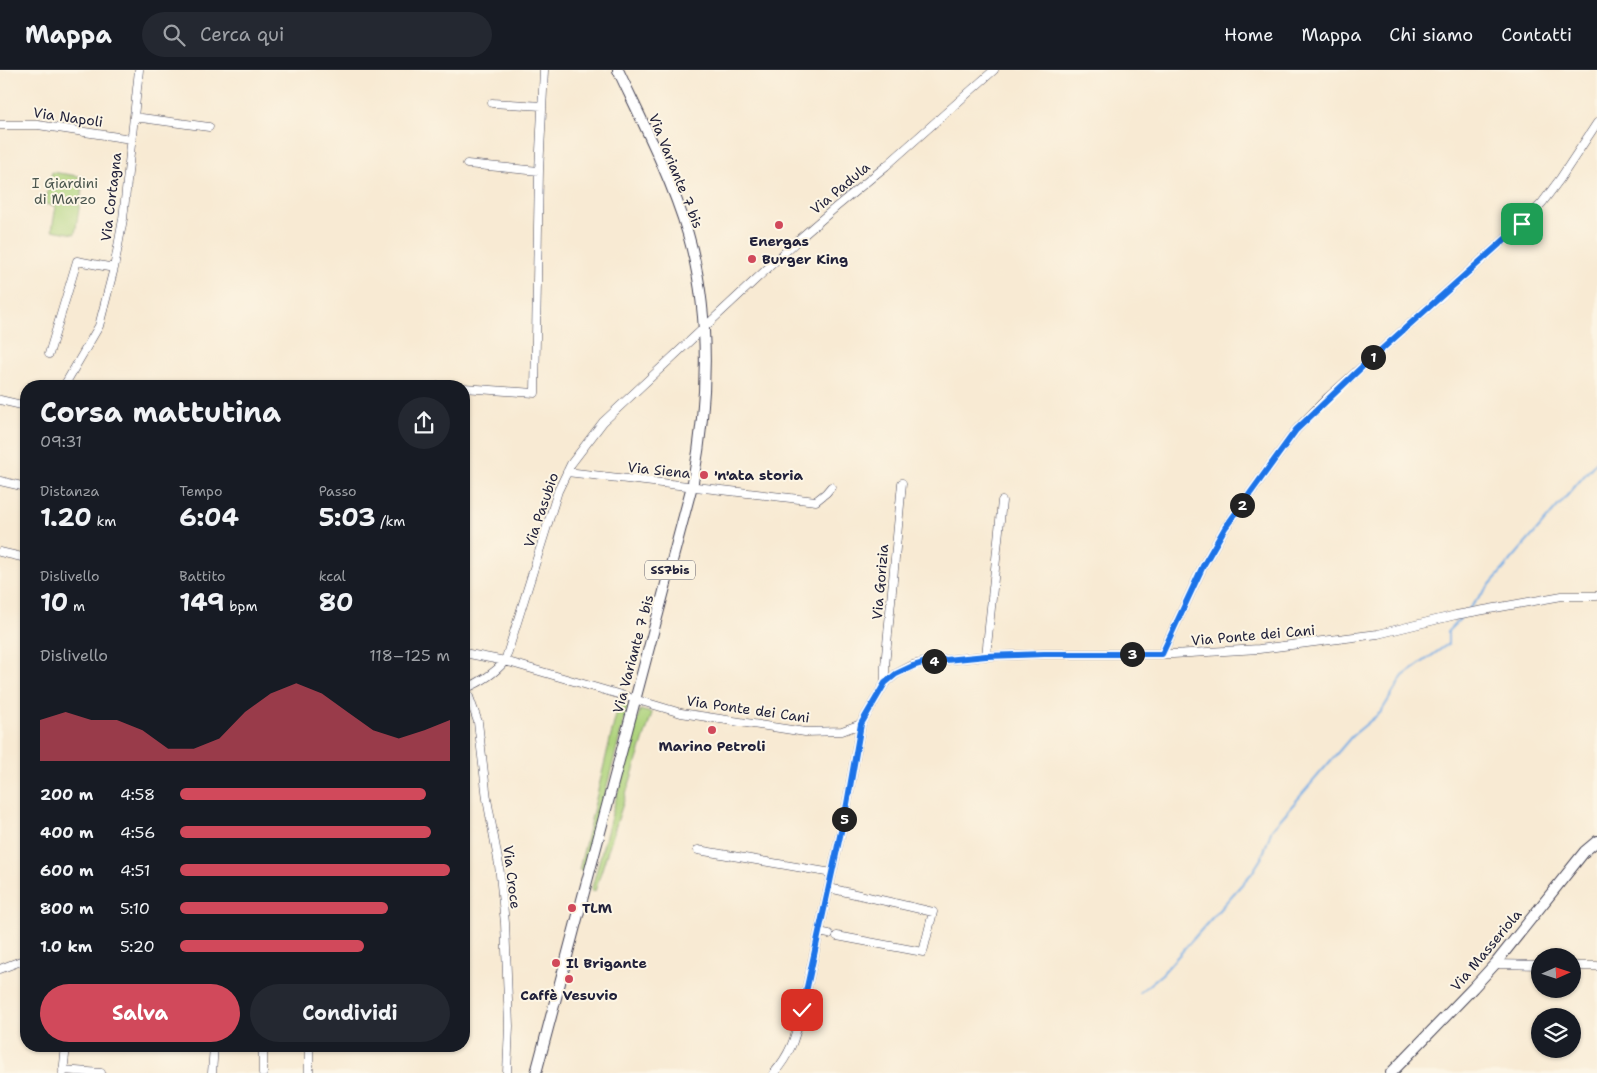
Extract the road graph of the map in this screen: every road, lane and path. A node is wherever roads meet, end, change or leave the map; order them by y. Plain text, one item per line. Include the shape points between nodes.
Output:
1 (139, 70) edge
2 (544, 70) edge
3 (618, 70) edge
4 (994, 70) edge
5 (492, 104) dead end
6 (542, 106) junction
7 (134, 116) junction
8 (1597, 123) edge
9 (0, 125) edge
10 (209, 127) dead end
11 (131, 139) junction
12 (467, 164) dead end
13 (539, 171) junction
14 (114, 268) junction
15 (704, 327) junction
16 (49, 354) dead end
17 (68, 380) edge
18 (470, 388) edge
19 (0, 400) edge
20 (20, 405) edge
21 (567, 472) junction
22 (0, 481) edge
23 (902, 483) dead end
24 (20, 486) edge
25 (692, 486) junction
26 (832, 487) dead end
27 (1002, 501) dead end
28 (0, 552) edge
29 (20, 557) edge
30 (1597, 596) edge
31 (470, 654) edge
32 (1162, 654) junction
33 (986, 656) junction
34 (505, 661) junction
35 (885, 683) junction
36 (470, 685) edge
37 (628, 697) dead end
38 (470, 701) edge
39 (640, 701) dead end
40 (861, 724) junction
41 (1597, 841) edge
42 (698, 850) dead end
43 (832, 873) junction
44 (829, 888) junction
45 (819, 932) junction
46 (20, 961) edge
47 (1495, 964) junction
48 (1531, 965) edge
49 (1581, 966) edge
50 (1597, 966) edge
51 (0, 969) edge
52 (65, 1052) edge
53 (214, 1052) edge
54 (263, 1052) edge
55 (310, 1052) edge
56 (63, 1071) edge
57 (102, 1073) edge
58 (212, 1073) edge
59 (262, 1073) edge
60 (309, 1073) edge
61 (507, 1073) edge
62 (536, 1073) edge
63 (774, 1073) edge
64 (1391, 1073) edge

1 - 7 street, Via Cortagna
2 - 6 street
3 - 15 main road, Via Variante 7 bis / SS7bis via 667,179 688,235 703,305
4 - 15 street, Via Padula via 836,206
5 - 6 street
6 - 13 street
7 - 10 street
7 - 11 street, Via Cortagna
8 - 32 street via 1560,179 1522,224 1335,391 1296,430 1203,566
9 - 11 street, Via Napoli via 38,125
11 - 14 street, Via Cortagna via 123,219
12 - 13 street
13 - 18 street via 535,393
14 - 16 street via 77,261
14 - 17 street, Via Cortagna via 99,326
15 - 21 street, Via Pasubio via 603,422
15 - 25 main road, Via Variante 7 bis / SS7bis via 704,409
19 - 20 street
21 - 25 street, Via Siena
21 - 34 street, Via Pasubio via 558,491
22 - 24 street
23 - 35 street, Via Gorizia
25 - 26 street, Via Siena via 816,501
25 - 62 main road, Via Variante 7 bis / SS7bis
27 - 33 street
28 - 29 street
30 - 32 street, Via Ponte dei Cani via 1562,596 1480,610 1378,634 1259,649
31 - 34 street
32 - 33 street, Via Ponte dei Cani
33 - 35 street, Via Ponte dei Cani via 926,662 896,674
34 - 36 street
34 - 37 street
35 - 40 street, Via Ponte dei Cani
38 - 61 street, Via Croce via 478,722 505,923 509,1026
39 - 40 street, Via Ponte dei Cani via 681,713 805,732 842,731
40 - 43 street
41 - 47 main road, Via Masseriola via 1585,851
42 - 43 street
43 - 44 street
44 - 45 street
44 - 45 street via 933,912 923,952
45 - 63 street via 793,1042 785,1060
46 - 51 street
47 - 48 street
47 - 64 main road, Via Masseriola
49 - 50 street
52 - 56 street
53 - 58 street
54 - 59 street
55 - 60 street
56 - 57 street

